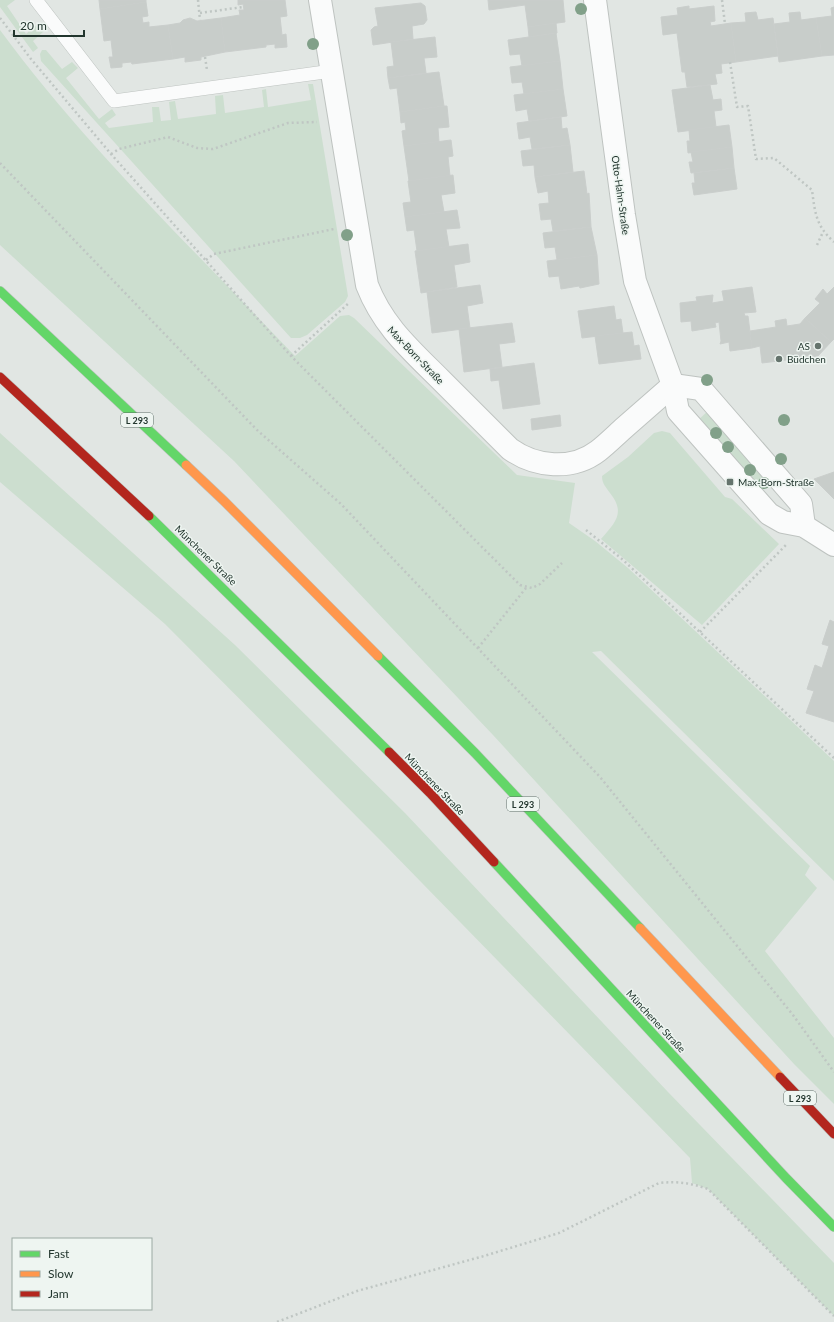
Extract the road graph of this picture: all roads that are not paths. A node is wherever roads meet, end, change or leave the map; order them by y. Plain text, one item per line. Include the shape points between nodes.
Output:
1 (36, 0) edge
2 (320, 0) edge
3 (595, 0) edge
4 (332, 71) junction
5 (0, 291) edge
6 (0, 377) edge
7 (674, 384) junction
8 (804, 526) junction
9 (834, 545) edge
10 (834, 1134) edge
11 (834, 1227) edge

1 - 4 lane via 114,101
2 - 4 street, Max-Born-Straße
3 - 7 street, Otto-Hahn-Straße via 635,281
4 - 7 street, Max-Born-Straße via 367,286 377,308 403,343 510,448 519,455 533,460 558,464 585,458 597,452
5 - 10 highway, L 293 via 224,501 475,753
6 - 11 highway, Münchener Straße via 190,555 430,793
7 - 8 street via 701,389 801,504
7 - 8 street, Otto-Hahn-Straße via 678,412 769,514 783,522
8 - 9 street, Otto-Hahn-Straße

